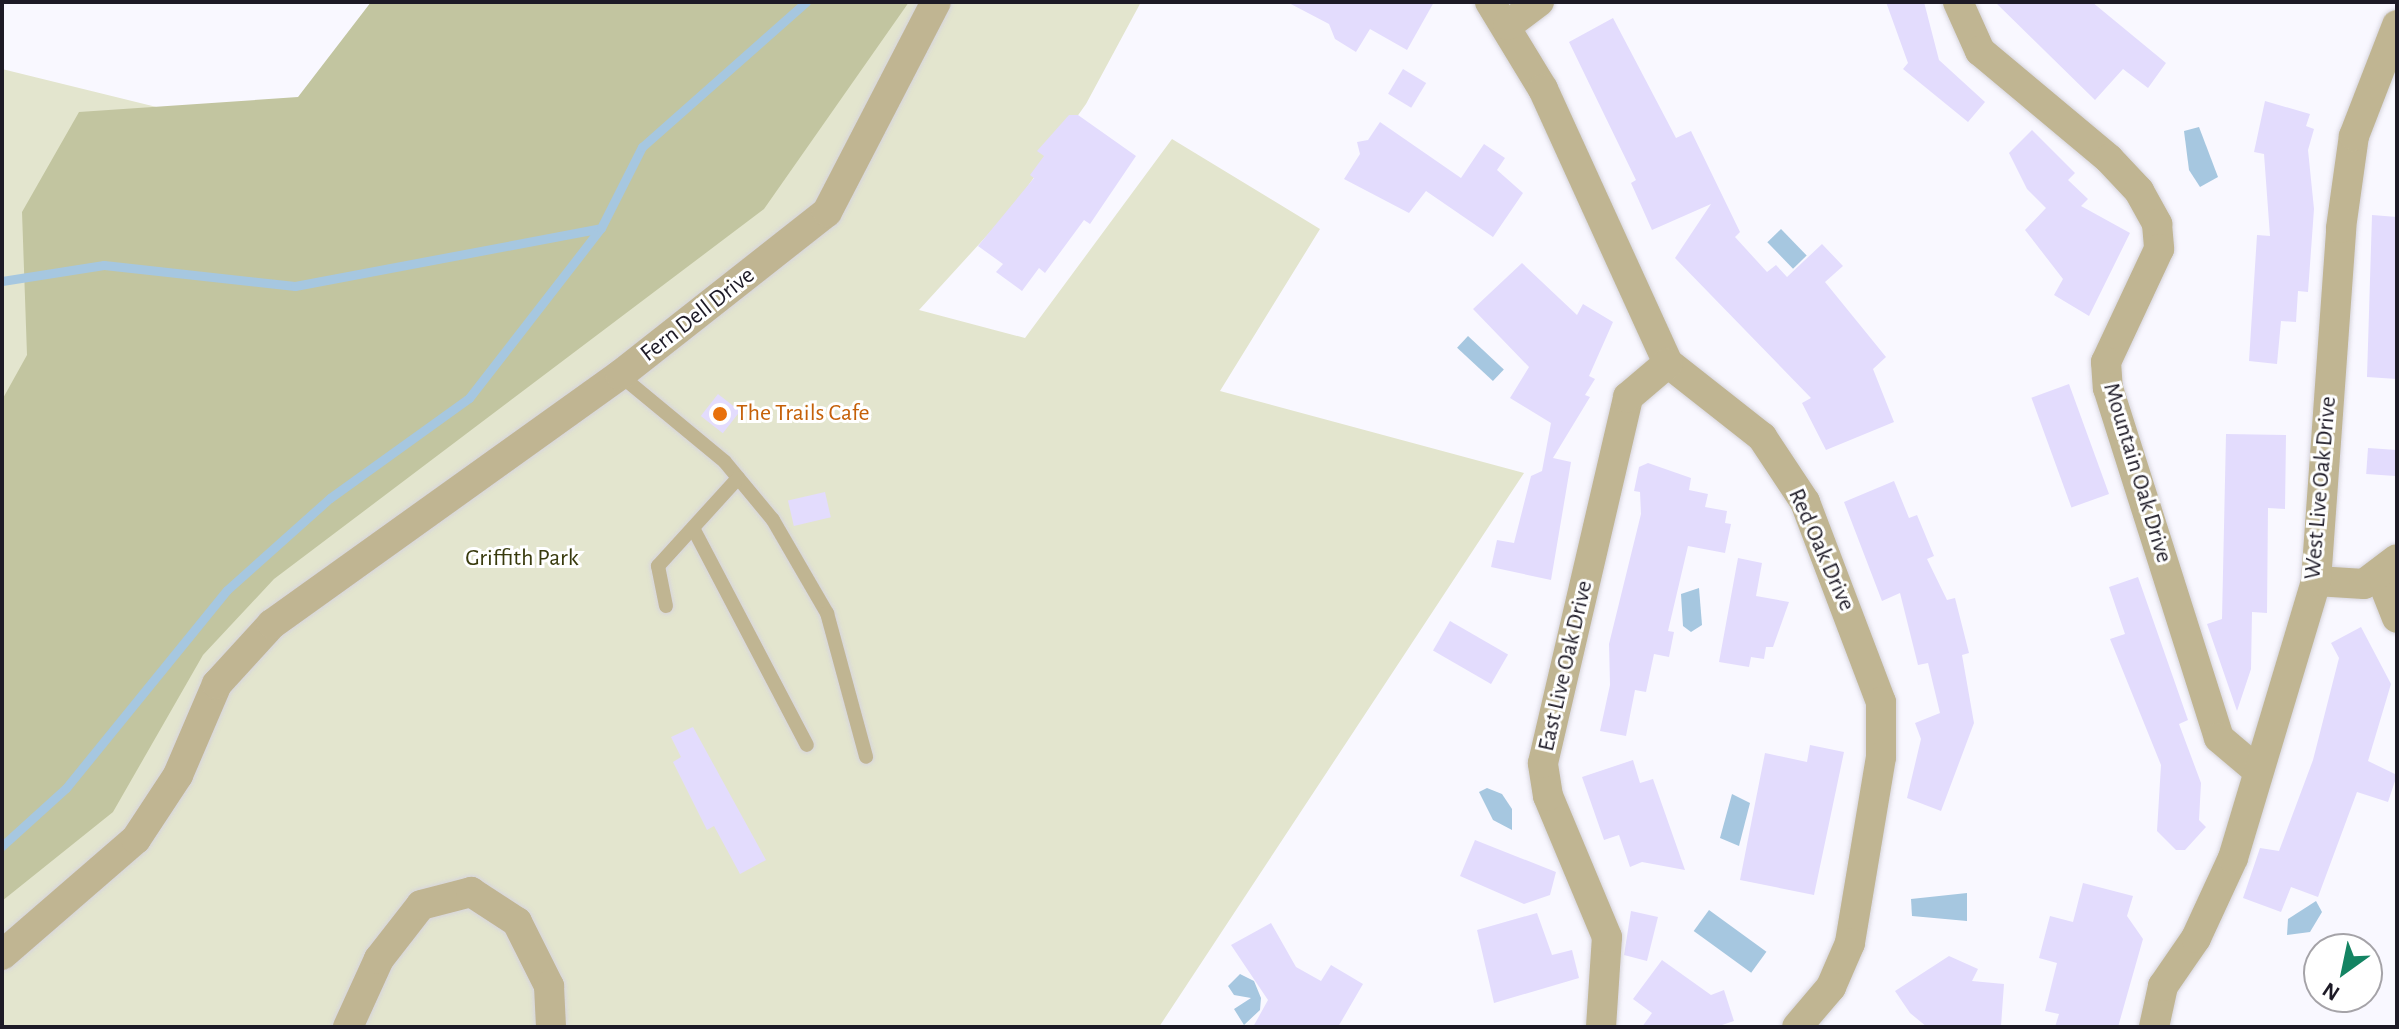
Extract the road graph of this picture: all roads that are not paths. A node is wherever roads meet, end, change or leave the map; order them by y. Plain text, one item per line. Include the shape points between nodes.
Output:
1 (936, 2) edge
2 (1539, 2) edge
3 (1958, 2) edge
4 (1499, 14) edge
5 (2397, 25) edge
6 (1668, 363) junction
7 (620, 375) junction
8 (738, 478) junction
9 (693, 528) junction
10 (2388, 567) edge
11 (2316, 581) junction
12 (666, 606) dead end
13 (2397, 618) edge
14 (807, 745) dead end
15 (866, 757) dead end
16 (2258, 771) junction
17 (2, 955) edge
18 (348, 1027) edge
19 (551, 1027) edge
20 (1601, 1027) edge
21 (1797, 1027) edge
22 (2154, 1027) edge

1 - 7 street, Fern Dell Drive via 827,212
2 - 4 street
3 - 16 street, Mountain Oak Drive via 1980,51 2109,159 2139,191 2157,224 2159,249 2106,362 2108,388 2219,738
4 - 6 street, Red Oak Drive
5 - 11 street, West Live Oak Drive via 2354,136 2341,228
6 - 20 street, East Live Oak Drive via 1628,397 1543,763 1548,796 1607,937
6 - 21 street, Red Oak Drive via 1762,437 1805,502 1881,702 1881,757 1850,943 1831,987
7 - 8 lane
7 - 17 street, Fern Dell Drive via 272,624 217,684 178,775 136,839
8 - 9 lane
8 - 15 lane via 773,520 827,613
9 - 12 lane via 658,566
9 - 14 lane
10 - 11 street via 2364,584
10 - 13 street
11 - 16 street, West Live Oak Drive
16 - 22 street, West Live Oak Drive via 2233,858 2196,938 2163,986
18 - 19 street via 379,959 421,905 471,892 517,922 549,986

